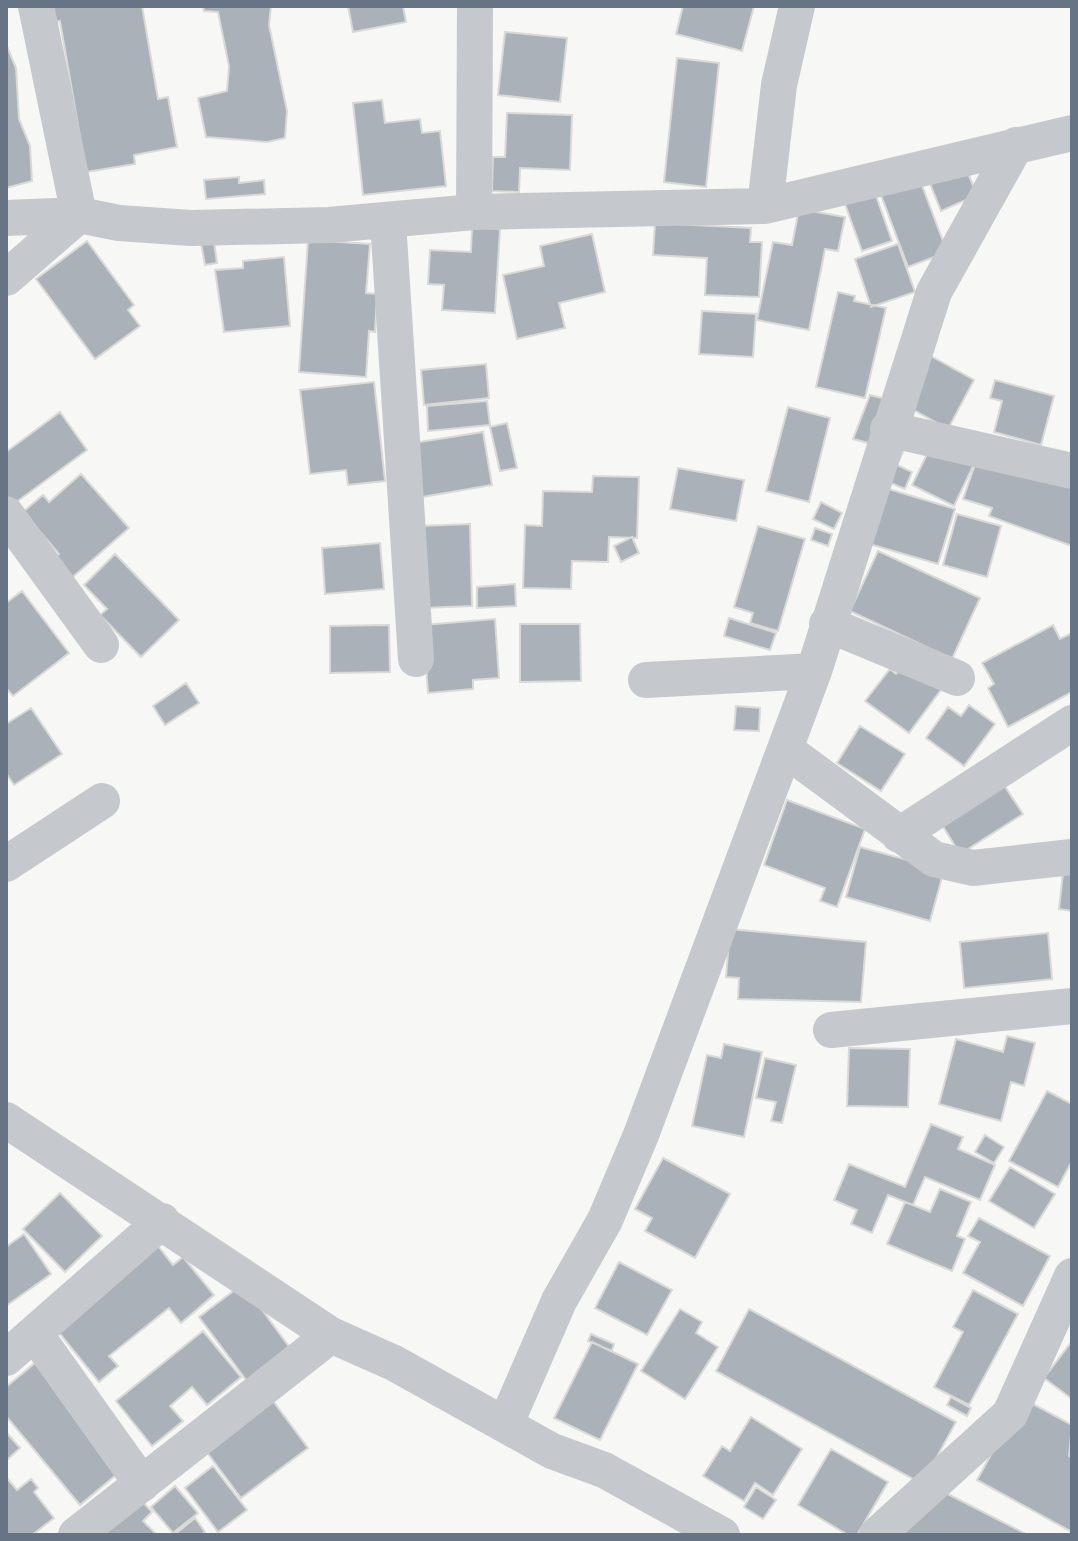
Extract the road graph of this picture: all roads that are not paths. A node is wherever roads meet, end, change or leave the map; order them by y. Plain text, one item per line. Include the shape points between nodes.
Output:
1 (36, 6) edge
2 (475, 6) edge
3 (797, 6) edge
4 (1072, 133) edge
5 (1016, 145) junction
6 (765, 206) junction
7 (474, 212) junction
8 (79, 215) junction
9 (6, 218) edge
10 (388, 221) junction
11 (6, 278) edge
12 (888, 429) junction
13 (1072, 471) edge
14 (6, 514) edge
15 (827, 624) junction
16 (101, 645) dead end
17 (416, 659) dead end
18 (814, 671) junction
19 (957, 678) dead end
20 (646, 680) dead end
21 (1072, 723) edge
22 (786, 750) junction
23 (102, 801) dead end
24 (899, 835) junction
25 (1072, 857) edge
26 (6, 864) edge
27 (1072, 1006) edge
28 (831, 1030) dead end
29 (6, 1120) edge
30 (162, 1221) junction
31 (1072, 1276) edge
32 (35, 1334) junction
33 (331, 1335) junction
34 (6, 1358) edge
35 (506, 1423) junction
36 (142, 1484) junction
37 (76, 1535) edge
38 (722, 1535) edge
39 (877, 1535) edge

1 - 8 street
2 - 7 street
3 - 6 street via 779,85
4 - 5 street
5 - 6 street
5 - 12 street via 934,292
6 - 7 street
7 - 10 street
8 - 9 street
8 - 10 street via 191,228
8 - 11 street
10 - 17 street
12 - 13 street
12 - 15 street
14 - 16 street
15 - 18 street
15 - 19 street
18 - 20 street
18 - 22 street
21 - 24 street
22 - 24 street
22 - 35 street via 623,1178 559,1301
23 - 26 street
24 - 25 street via 953,866
27 - 28 street
29 - 30 street
30 - 32 street
30 - 33 street
31 - 39 street via 1010,1414
32 - 34 street
32 - 36 street
33 - 35 street
33 - 36 street
35 - 38 street
36 - 37 street

